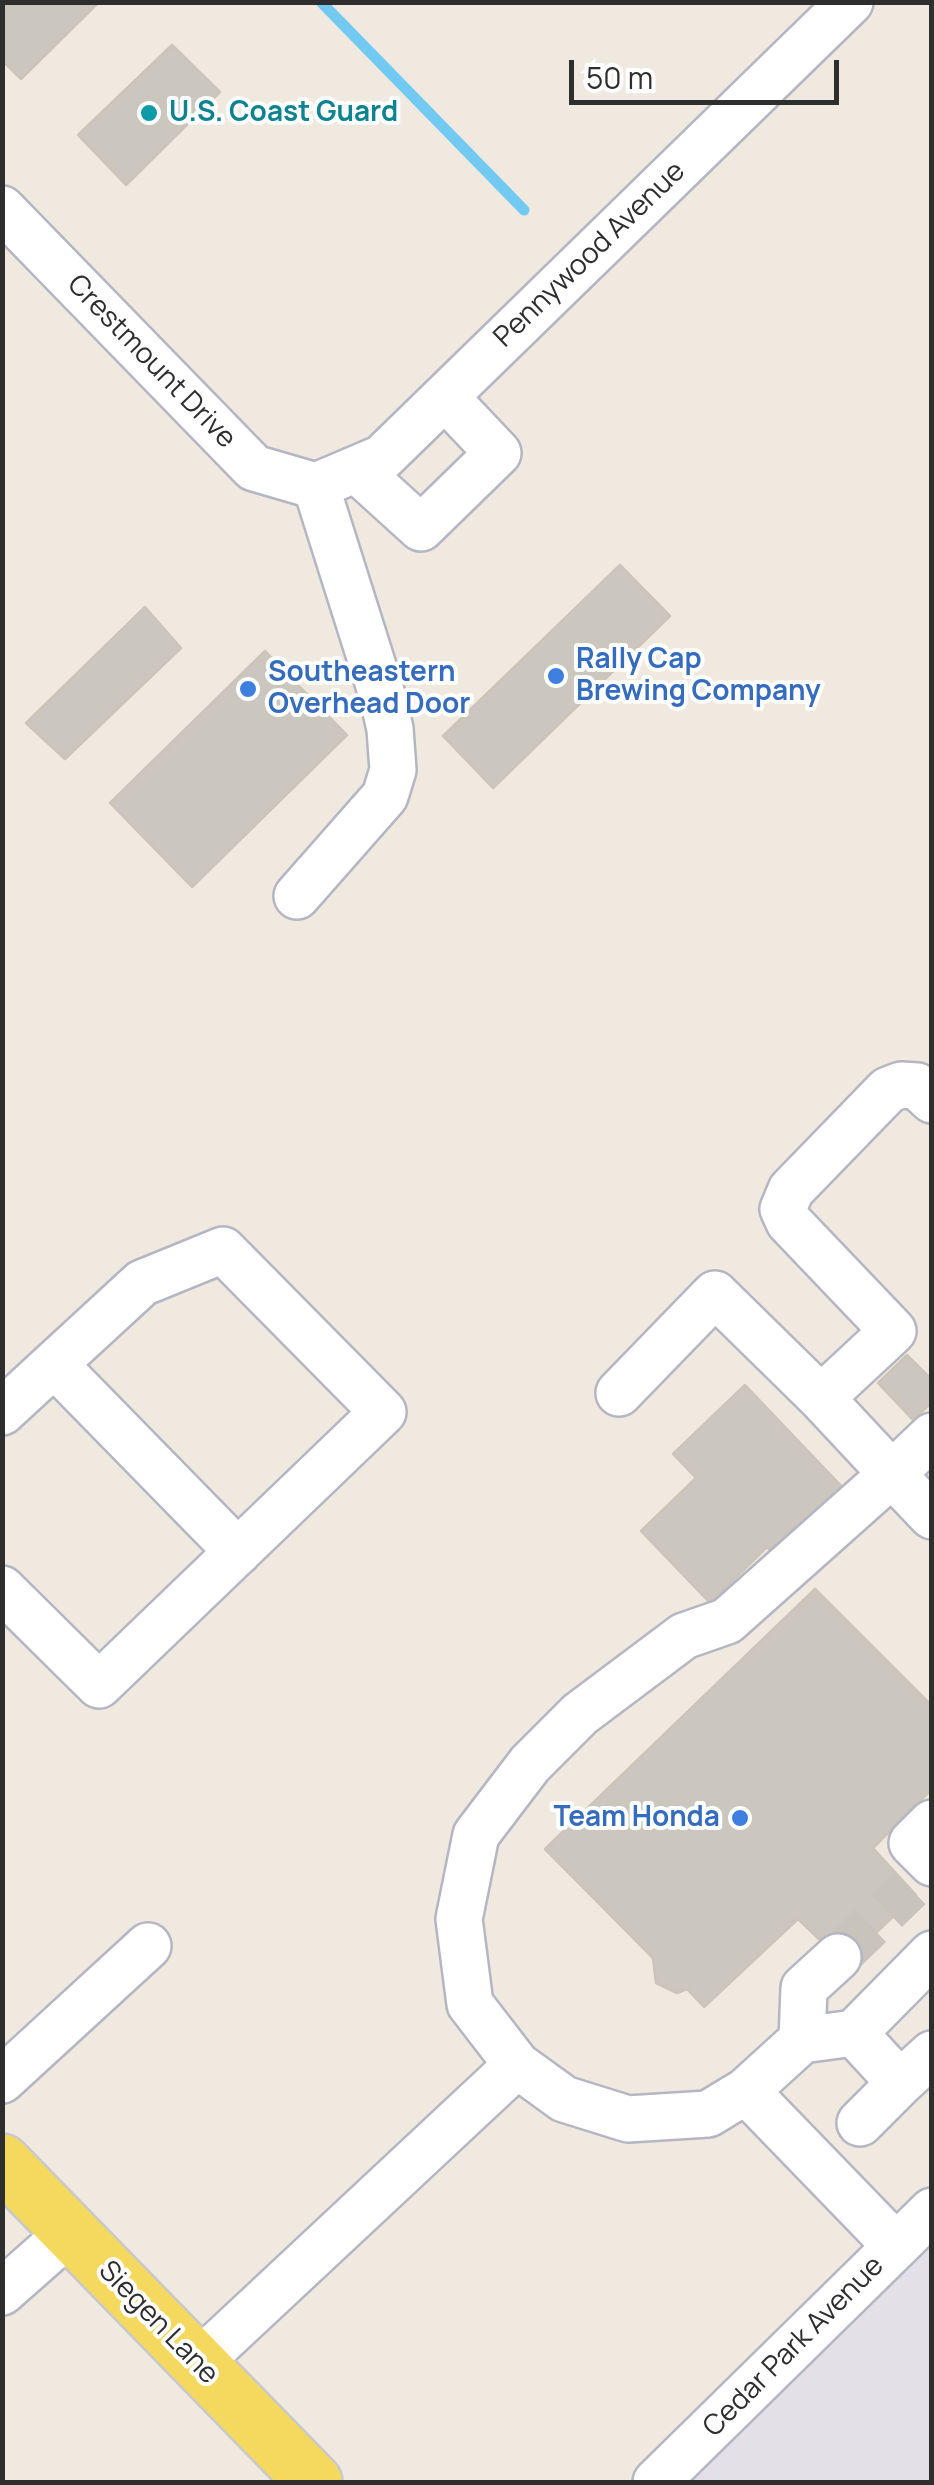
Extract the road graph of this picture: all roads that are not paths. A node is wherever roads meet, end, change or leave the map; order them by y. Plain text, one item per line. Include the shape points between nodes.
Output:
1 (850, 2) edge
2 (2, 209) edge
3 (445, 397) junction
4 (336, 478) junction
5 (296, 896) dead end
6 (932, 1100) edge
7 (54, 1364) junction
8 (619, 1392) dead end
9 (821, 1398) junction
10 (2, 1412) edge
11 (932, 1436) edge
12 (892, 1474) junction
13 (932, 1516) edge
14 (238, 1552) junction
15 (2, 1589) edge
16 (932, 1823) edge
17 (924, 1872) tunnel mouth
18 (148, 1946) dead end
19 (932, 1954) edge
20 (838, 1957) tunnel mouth
21 (854, 2033) junction
22 (802, 2040) junction
23 (517, 2065) junction
24 (916, 2069) edge
25 (2, 2080) edge
26 (746, 2092) junction
27 (860, 2122) dead end
28 (2, 2162) edge
29 (932, 2212) edge
30 (70, 2232) junction
31 (896, 2246) junction
32 (2, 2292) edge
33 (197, 2364) junction
34 (314, 2482) edge
35 (656, 2482) edge

1 - 3 street, Pennywood Avenue
2 - 4 street, Crestmount Drive via 254,468
3 - 4 street, Pennywood Avenue via 382,458
3 - 4 street via 498,453 421,528
4 - 5 street via 390,728 393,770 385,796
6 - 9 street via 917,1086 888,1090 791,1190 783,1209 893,1332
7 - 10 street
7 - 14 street
7 - 14 street via 142,1284 223,1250 383,1412
8 - 9 street via 715,1294
9 - 12 street
11 - 12 street
12 - 13 street
12 - 23 street via 727,1621 684,1636 580,1714 530,1764 476,1835 459,1919 470,2004
14 - 15 street via 100,1685
16 - 17 street via 912,1843
18 - 25 street
19 - 21 street
20 - 22 street via 804,1988
21 - 22 street
21 - 24 street
22 - 26 street
23 - 26 street via 564,2098 628,2120 708,2114
23 - 33 street
24 - 27 street
26 - 31 street
28 - 30 main road, Siegen Lane
29 - 31 street, Cedar Park Avenue
30 - 32 street
30 - 33 main road, Siegen Lane
31 - 35 street, Cedar Park Avenue
33 - 34 main road, Siegen Lane

